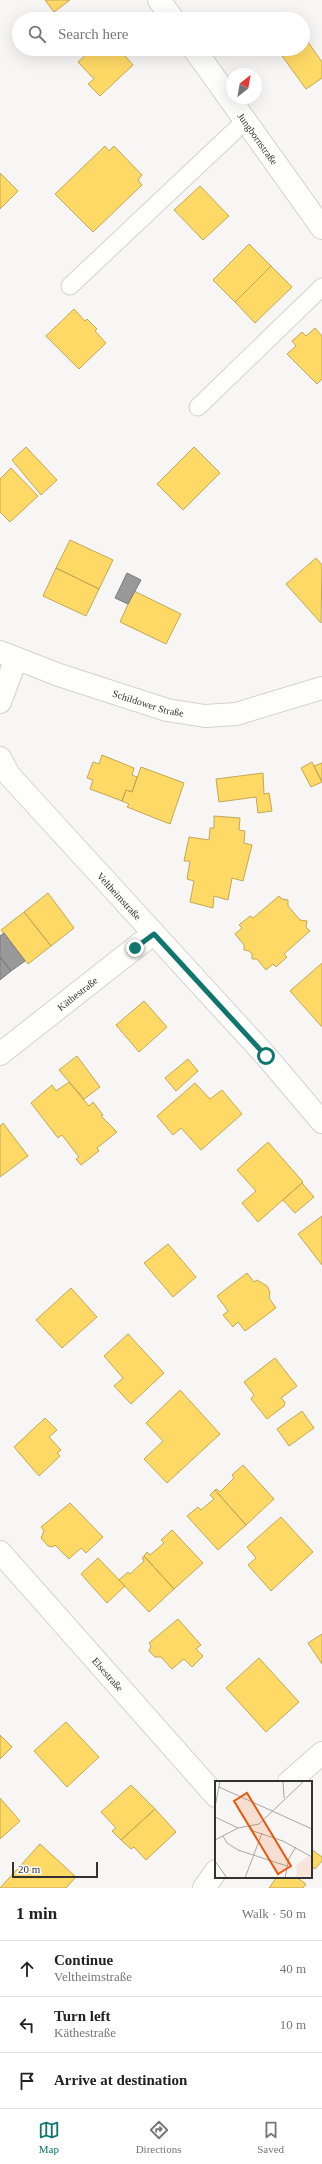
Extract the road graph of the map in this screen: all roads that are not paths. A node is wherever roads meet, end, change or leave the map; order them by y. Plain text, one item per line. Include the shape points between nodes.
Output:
1 (159, 0) edge
2 (168, 12) edge
3 (199, 56) edge
4 (245, 121) junction
5 (322, 228) edge
6 (70, 286) dead end
7 (322, 287) edge
8 (198, 407) dead end
9 (8, 656) edge
10 (322, 688) edge
11 (0, 702) edge
12 (0, 758) edge
13 (154, 934) junction
14 (0, 1054) edge
15 (322, 1122) edge
16 (0, 1552) edge
17 (322, 1753) edge
18 (290, 1781) edge
19 (215, 1795) edge
20 (215, 1872) edge
21 (204, 1888) edge

1 - 2 street
3 - 4 street, Jungbornstraße
4 - 5 street, Jungbornstraße
4 - 6 lane
7 - 8 lane
9 - 10 street, Schildower Straße via 167,710 206,716 236,714
9 - 11 street
12 - 13 street, Veltheimstraße via 9,775
13 - 14 street, Käthestraße
13 - 15 street, Veltheimstraße via 266,1056
16 - 19 street, Elsestraße
17 - 18 street
20 - 21 street

